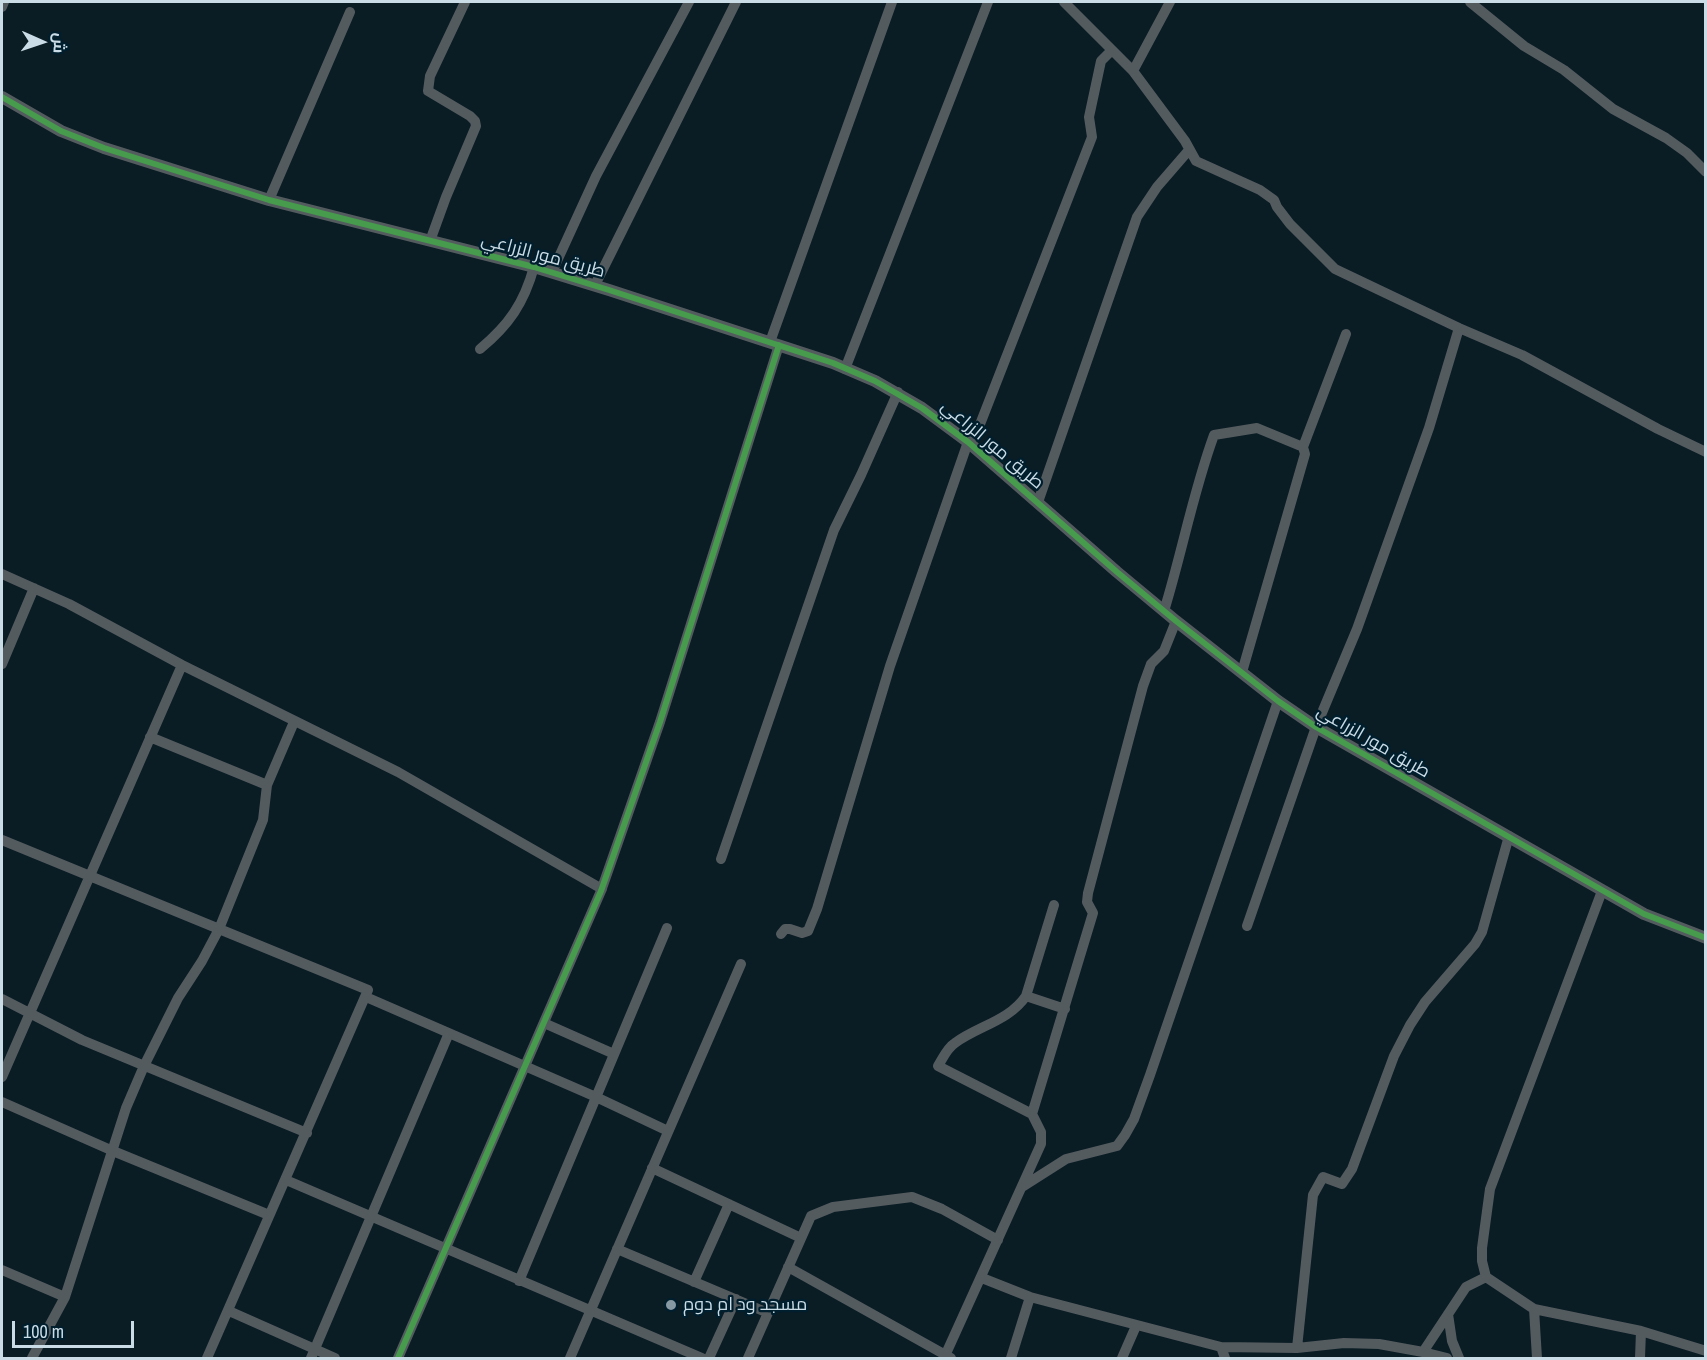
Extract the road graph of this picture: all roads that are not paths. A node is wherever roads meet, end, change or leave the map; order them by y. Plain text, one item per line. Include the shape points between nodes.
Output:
1 (4, 2) edge
2 (465, 2) edge
3 (689, 2) edge
4 (736, 2) edge
5 (892, 2) edge
6 (988, 2) edge
7 (1064, 2) edge
8 (1170, 2) edge
9 (1470, 2) edge
10 (2, 7) edge
11 (350, 12) dead end
12 (1112, 50) junction
13 (1133, 70) junction
14 (2, 97) edge
15 (1189, 150) junction
16 (1706, 172) edge
17 (269, 200) junction
18 (430, 241) junction
19 (534, 267) junction
20 (552, 272) junction
21 (595, 285) junction
22 (1459, 328) junction
23 (1347, 334) dead end
24 (775, 344) junction
25 (480, 349) dead end
26 (845, 369) junction
27 (898, 392) junction
28 (968, 442) junction
29 (1303, 447) junction
30 (1706, 452) edge
31 (1038, 502) junction
32 (2, 574) edge
33 (34, 588) junction
34 (1164, 610) junction
35 (1176, 621) junction
36 (2, 664) edge
37 (182, 665) junction
38 (1242, 672) junction
39 (1278, 701) junction
40 (294, 722) junction
41 (1316, 727) junction
42 (150, 737) junction
43 (267, 785) junction
44 (1509, 836) junction
45 (2, 840) edge
46 (721, 859) dead end
47 (88, 877) junction
48 (602, 889) junction
49 (1602, 891) junction
50 (1054, 905) dead end
51 (1247, 926) dead end
52 (219, 928) junction
53 (667, 928) dead end
54 (781, 934) dead end
55 (1706, 938) edge
56 (741, 964) dead end
57 (1026, 996) junction
58 (366, 997) junction
59 (2, 999) edge
60 (1065, 1009) junction
61 (28, 1014) junction
62 (544, 1023) junction
63 (449, 1033) junction
64 (614, 1054) junction
65 (144, 1066) junction
66 (525, 1066) junction
67 (2, 1077) edge
68 (596, 1097) junction
69 (2, 1102) edge
70 (1032, 1114) junction
71 (668, 1131) junction
72 (307, 1133) junction
73 (112, 1151) junction
74 (652, 1168) junction
75 (286, 1180) junction
76 (1022, 1187) junction
77 (729, 1204) junction
78 (270, 1215) junction
79 (372, 1216) junction
80 (801, 1238) junction
81 (998, 1240) junction
82 (617, 1249) junction
83 (446, 1250) junction
84 (788, 1267) junction
85 (2, 1270) edge
86 (1486, 1277) junction
87 (982, 1278) junction
88 (519, 1281) junction
89 (694, 1282) junction
90 (64, 1297) junction
91 (1030, 1298) junction
92 (736, 1299) junction
93 (1534, 1309) junction
94 (229, 1311) junction
95 (590, 1311) junction
96 (768, 1314) junction
97 (1448, 1314) junction
98 (1136, 1326) junction
99 (1641, 1331) junction
100 (1221, 1347) junction
101 (1297, 1348) junction
102 (1423, 1352) junction
103 (1706, 1352) edge
104 (313, 1354) edge
105 (947, 1358) edge
106 (32, 1359) edge
107 (207, 1359) edge
108 (335, 1359) edge
109 (398, 1359) edge
110 (570, 1359) edge
111 (702, 1359) edge
112 (708, 1359) edge
113 (748, 1359) edge
114 (1011, 1359) edge
115 (1122, 1359) edge
116 (1225, 1359) edge
117 (1447, 1359) edge
118 (1459, 1359) edge
119 (1538, 1359) edge
120 (1640, 1359) edge

1 - 10 street
2 - 18 street via 430,76 428,91 470,116 476,126
3 - 20 street via 596,176
4 - 21 street
5 - 24 street
6 - 26 street
7 - 12 street
8 - 13 street
9 - 16 street via 1613,109 1687,153
11 - 17 street
12 - 13 street
12 - 28 street via 1101,61 1089,117 1092,137 977,432
13 - 15 street
14 - 17 street, طريق مور الزراعي via 82,140
15 - 22 street via 1199,164 1274,200 1290,224 1335,270
15 - 31 street via 1156,187 1137,217
17 - 18 street, طريق مور الزراعي
18 - 19 street, طريق مور الزراعي
19 - 20 street, طريق مور الزراعي
19 - 25 street via 520,305 505,327
20 - 21 street, طريق مور الزراعي
21 - 24 street, طريق مور الزراعي
22 - 30 street via 1522,355
22 - 41 street via 1429,428 1365,607
23 - 29 street
24 - 26 street, طريق مور الزراعي
24 - 48 street via 663,711
26 - 27 street, طريق مور الزراعي
27 - 28 street, طريق مور الزراعي
27 - 46 street via 834,530
28 - 31 street, طريق مور الزراعي
28 - 54 street via 890,666 818,909 808,931 785,929
29 - 34 street via 1257,428 1214,435
29 - 38 street via 1305,454
31 - 34 street, طريق مور الزراعي
32 - 33 street
33 - 36 street
33 - 37 street
34 - 35 street, طريق مور الزراعي
35 - 38 street, طريق مور الزراعي
35 - 60 street via 1143,686 1088,892 1087,902 1093,913
37 - 40 street
37 - 42 street
38 - 39 street, طريق مور الزراعي
39 - 41 street, طريق مور الزراعي
39 - 76 street via 1150,1075 1125,1135 1117,1146 1066,1158
40 - 43 street
40 - 48 street via 422,784
41 - 44 street, طريق مور الزراعي
41 - 51 street
42 - 43 street
42 - 47 street
43 - 52 street via 263,820
44 - 49 street, طريق مور الزراعي
44 - 101 street via 1482,932 1410,1025 1394,1056 1352,1169 1342,1184 1323,1178 1313,1195
45 - 47 street
47 - 52 street
47 - 61 street
48 - 62 street
49 - 55 street, طريق مور الزراعي via 1644,914
49 - 86 street via 1491,1189 1482,1248
50 - 57 street
52 - 58 street via 368,990
52 - 65 street
53 - 64 street
56 - 71 street
57 - 60 street
57 - 70 street via 1001,1019 954,1043 938,1066
58 - 63 street
58 - 72 street
59 - 61 street
60 - 70 street
61 - 65 street
61 - 67 street
62 - 64 street
62 - 66 street
63 - 66 street
63 - 79 street
64 - 68 street
65 - 72 street
65 - 73 street
66 - 68 street
66 - 83 street
68 - 71 street
68 - 88 street
69 - 73 street
70 - 76 street via 1041,1131 1041,1144
71 - 74 street
72 - 75 street
73 - 78 street
73 - 90 street
74 - 77 street
74 - 82 street
75 - 78 street
75 - 79 street
76 - 81 street
77 - 80 street
77 - 89 street
78 - 94 street
79 - 83 street
79 - 104 street
80 - 81 street via 811,1216 833,1207 912,1197
80 - 84 street
81 - 87 street
82 - 89 street
82 - 95 street
83 - 88 street
83 - 109 street
84 - 96 street
84 - 105 street
85 - 90 street
86 - 93 street
86 - 97 street via 1466,1287
87 - 91 street
87 - 105 street
88 - 95 street
89 - 92 street
90 - 106 street
91 - 98 street
91 - 114 street
92 - 96 street
92 - 112 street
93 - 99 street
93 - 119 street
94 - 104 street
94 - 107 street
95 - 110 street
95 - 111 street
96 - 113 street
97 - 102 street
97 - 118 street
98 - 100 street
98 - 115 street
99 - 103 street
99 - 120 street
100 - 101 street
100 - 116 street
101 - 102 street via 1379,1344
102 - 117 street
104 - 108 street

